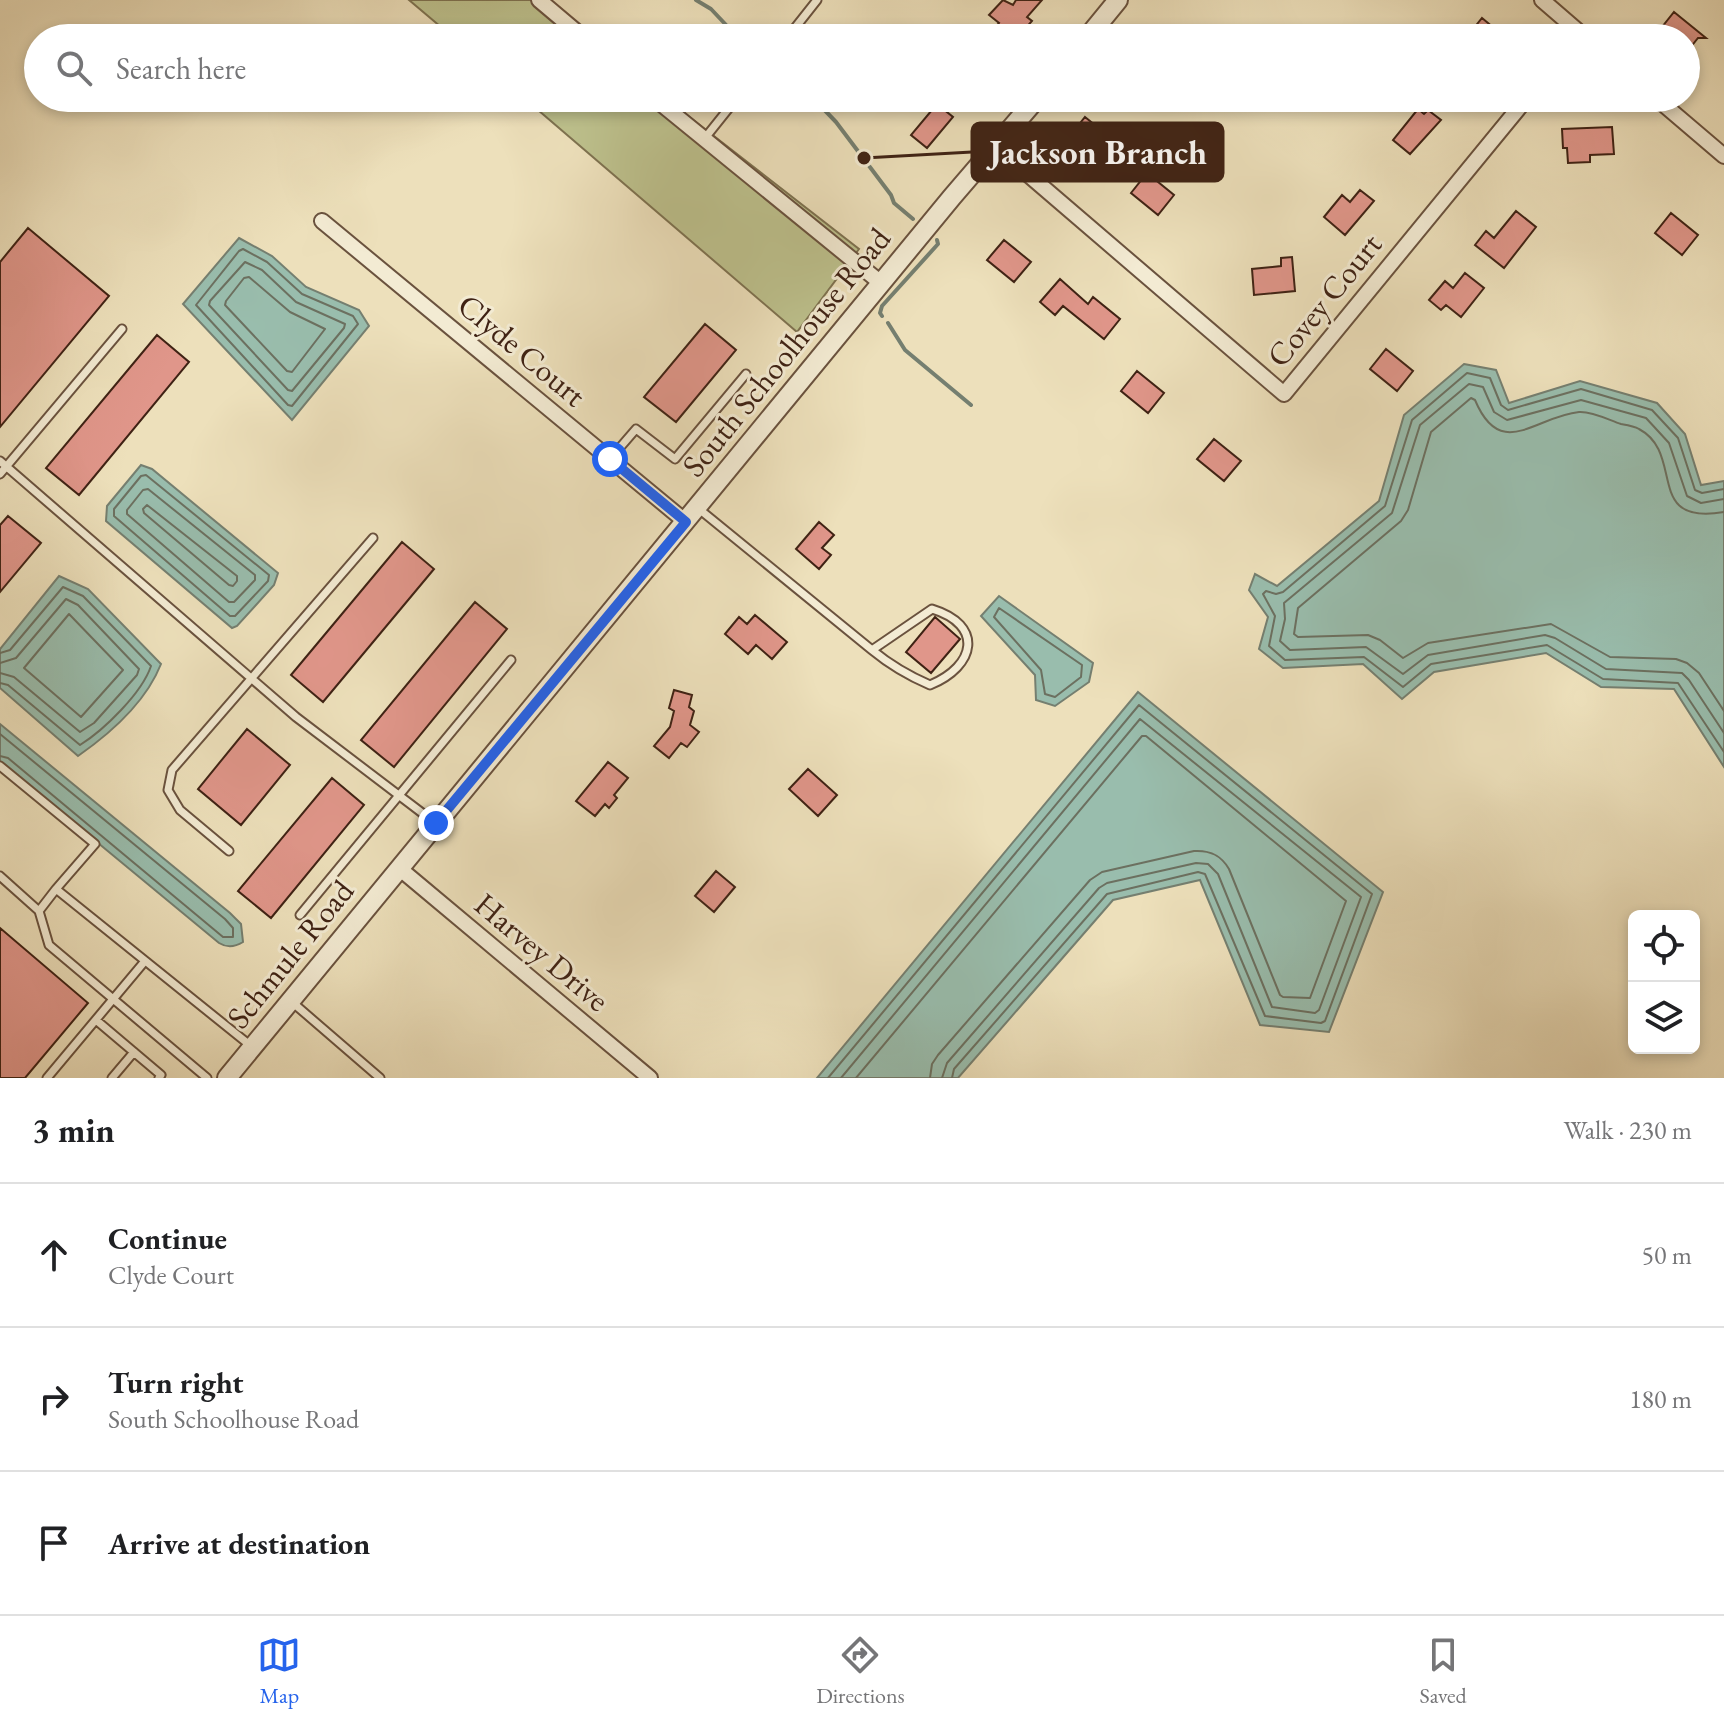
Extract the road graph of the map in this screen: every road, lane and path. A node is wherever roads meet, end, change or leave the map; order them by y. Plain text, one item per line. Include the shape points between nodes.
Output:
1 (539, 0) edge
2 (817, 0) edge
3 (1118, 0) edge
4 (1542, 0) edge
5 (567, 24) edge
6 (798, 24) edge
7 (1098, 24) edge
8 (1568, 24) edge
9 (670, 112) edge
10 (726, 112) edge
11 (1025, 112) edge
12 (1516, 112) edge
13 (1672, 112) edge
14 (703, 140) junction
15 (996, 147) junction
16 (1724, 156) edge
17 (322, 221) dead end
18 (881, 283) junction
19 (122, 329) dead end
20 (746, 374) dead end
21 (610, 459) junction
22 (3, 464) edge
23 (0, 474) edge
24 (692, 514) junction
25 (373, 538) dead end
26 (872, 650) junction
27 (511, 660) dead end
28 (252, 679) junction
29 (0, 766) edge
30 (400, 796) junction
31 (436, 823) junction
32 (229, 851) dead end
33 (399, 868) junction
34 (0, 876) edge
35 (56, 889) junction
36 (39, 911) junction
37 (300, 915) dead end
38 (145, 961) junction
39 (113, 999) junction
40 (290, 1000) junction
41 (96, 1020) junction
42 (252, 1047) junction
43 (134, 1052) junction
44 (47, 1078) edge
45 (112, 1078) edge
46 (159, 1078) edge
47 (207, 1078) edge
48 (227, 1078) edge
49 (380, 1078) edge
50 (650, 1078) edge

1 - 5 street
2 - 6 lane
3 - 7 street
4 - 8 street
9 - 14 street
10 - 14 lane
11 - 15 street, South Schoolhouse Road
12 - 15 street, Covey Court via 1284,394
13 - 16 street
14 - 18 street
15 - 18 street, South Schoolhouse Road
17 - 21 street, Clyde Court
18 - 24 street, South Schoolhouse Road
19 - 22 lane
20 - 21 lane via 675,459 636,429
21 - 24 street, Clyde Court
22 - 23 lane
22 - 28 lane
24 - 26 lane
24 - 31 street, South Schoolhouse Road
25 - 28 lane
26 - 26 lane via 930,685 948,678 969,647 967,633 948,614 932,609
27 - 30 lane
28 - 30 lane
28 - 32 lane via 172,770 168,790 180,810
29 - 35 lane via 95,844
30 - 31 lane
30 - 37 lane
31 - 33 street, South Schoolhouse Road
33 - 40 street, Schmule Road
33 - 50 street, Harvey Drive
34 - 36 lane
35 - 36 lane
35 - 38 lane
36 - 39 lane via 49,945
38 - 39 lane
38 - 42 lane
39 - 41 lane
39 - 47 lane
40 - 42 street, Schmule Road
40 - 49 lane
41 - 43 lane
41 - 44 lane
42 - 48 street, Schmule Road
43 - 45 lane
43 - 46 lane

